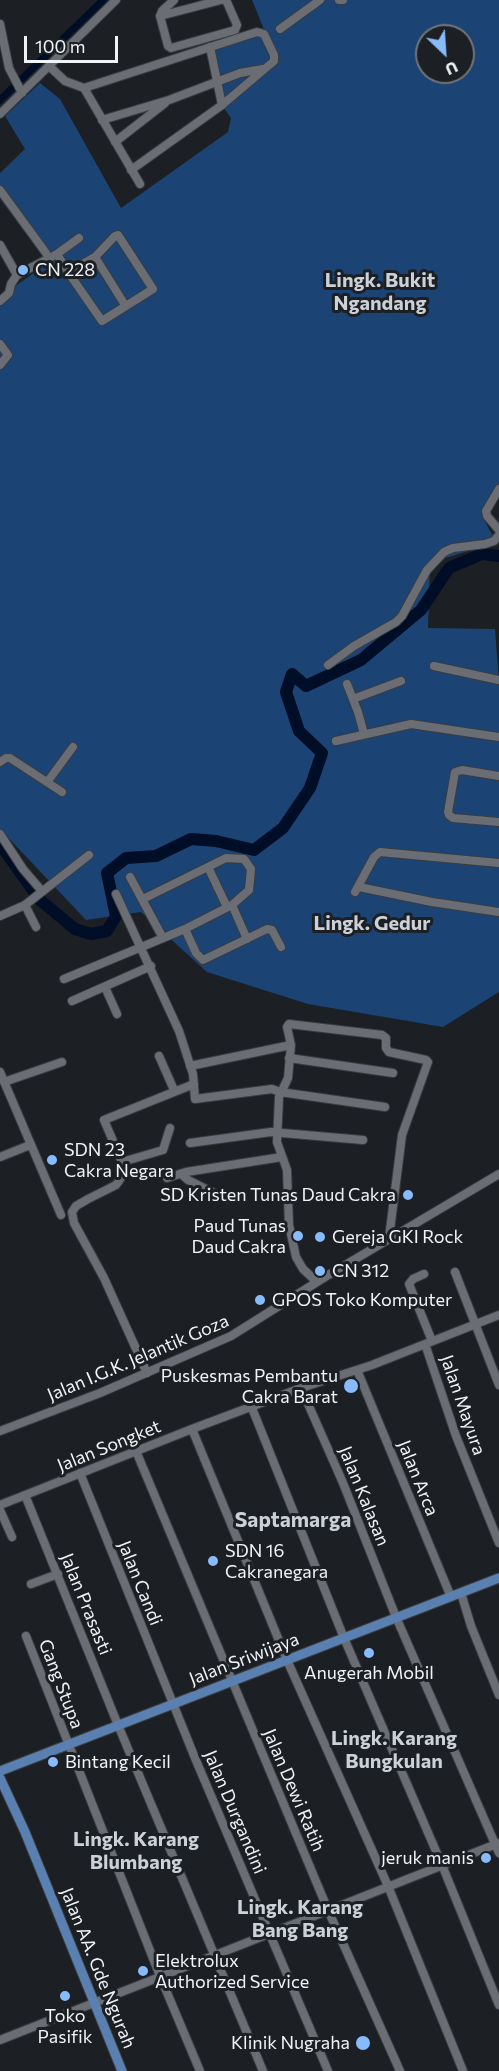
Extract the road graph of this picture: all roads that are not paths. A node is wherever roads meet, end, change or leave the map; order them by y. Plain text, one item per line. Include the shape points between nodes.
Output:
1 (116, 0) edge
2 (174, 0) edge
3 (221, 0) edge
4 (226, 0) edge
5 (320, 0) edge
6 (160, 16) junction
7 (0, 24) edge
8 (280, 29) dead end
9 (210, 47) junction
10 (49, 66) junction
11 (263, 69) junction
12 (217, 80) junction
13 (84, 88) junction
14 (20, 91) junction
15 (169, 100) junction
16 (222, 105) junction
17 (0, 114) edge
18 (102, 120) junction
19 (115, 142) junction
20 (131, 170) junction
21 (140, 184) dead end
22 (0, 190) edge
23 (79, 238) dead end
24 (0, 246) edge
25 (46, 253) dead end
26 (57, 254) junction
27 (95, 256) junction
28 (68, 272) junction
29 (17, 275) junction
30 (0, 301) edge
31 (125, 305) junction
32 (0, 344) edge
33 (0, 365) edge
34 (499, 489) edge
35 (499, 530) edge
36 (499, 535) edge
37 (328, 665) dead end
38 (434, 666) dead end
39 (401, 681) dead end
40 (499, 681) edge
41 (347, 684) dead end
42 (353, 699) junction
43 (364, 734) junction
44 (499, 737) edge
45 (336, 741) dead end
46 (73, 747) dead end
47 (0, 762) edge
48 (499, 776) edge
49 (48, 782) junction
50 (62, 792) dead end
51 (499, 822) edge
52 (0, 834) edge
53 (89, 855) dead end
54 (499, 863) edge
55 (208, 867) junction
56 (130, 877) dead end
57 (40, 892) junction
58 (116, 894) dead end
59 (143, 899) junction
60 (27, 903) junction
61 (229, 906) junction
62 (499, 912) edge
63 (0, 916) edge
64 (36, 927) dead end
65 (185, 928) junction
66 (163, 938) junction
67 (247, 939) junction
68 (140, 946) junction
69 (280, 947) dead end
70 (151, 966) junction
71 (64, 979) dead end
72 (105, 987) junction
73 (72, 1001) dead end
74 (117, 1014) dead end
75 (291, 1045) junction
76 (159, 1056) dead end
77 (289, 1058) junction
78 (62, 1062) dead end
79 (190, 1066) junction
80 (0, 1072) edge
81 (393, 1073) dead end
82 (4, 1082) junction
83 (194, 1084) junction
84 (174, 1090) junction
85 (280, 1092) junction
86 (385, 1107) dead end
87 (170, 1128) dead end
88 (278, 1133) junction
89 (363, 1140) dead end
90 (190, 1143) dead end
91 (30, 1145) junction
92 (0, 1157) edge
93 (282, 1157) junction
94 (122, 1162) junction
95 (181, 1174) junction
96 (499, 1174) edge
97 (167, 1178) dead end
98 (226, 1199) dead end
99 (61, 1215) dead end
100 (389, 1238) junction
101 (455, 1272) dead end
102 (424, 1274) dead end
103 (317, 1282) junction
104 (499, 1315) edge
105 (475, 1325) junction
106 (428, 1342) junction
107 (360, 1369) junction
108 (147, 1373) junction
109 (499, 1385) edge
110 (301, 1388) junction
111 (252, 1408) junction
112 (192, 1429) junction
113 (0, 1431) edge
114 (136, 1451) junction
115 (80, 1473) junction
116 (25, 1495) junction
117 (0, 1505) edge
118 (0, 1510) edge
119 (12, 1537) dead end
120 (499, 1543) edge
121 (58, 1574) junction
122 (499, 1578) edge
123 (31, 1584) dead end
124 (461, 1593) junction
125 (451, 1597) junction
126 (396, 1617) junction
127 (26, 1636) dead end
128 (344, 1638) junction
129 (287, 1660) junction
130 (232, 1682) junction
131 (499, 1695) edge
132 (173, 1704) junction
133 (118, 1725) junction
134 (68, 1743) junction
135 (0, 1771) edge
136 (0, 1778) edge
137 (497, 1844) edge
138 (499, 1853) edge
139 (442, 1865) junction
140 (388, 1886) junction
141 (328, 1910) junction
142 (270, 1932) junction
143 (214, 1954) junction
144 (160, 1975) junction
145 (93, 2002) junction
146 (499, 2005) edge
147 (0, 2040) edge
148 (122, 2071) edge
149 (200, 2071) edge
150 (264, 2071) edge
151 (328, 2071) edge
152 (400, 2071) edge
153 (463, 2071) edge

1 - 10 street
2 - 6 street
3 - 6 street
4 - 6 street via 237,25 235,30 173,47 168,46
5 - 8 street
7 - 14 street via 6,59
9 - 11 street via 262,32 275,58
9 - 12 street
9 - 13 street
10 - 13 street via 65,81
10 - 14 street
11 - 12 street
11 - 16 street
12 - 15 street
12 - 16 street
13 - 18 street
14 - 17 street
15 - 18 street
15 - 19 street
16 - 20 street
18 - 19 street
19 - 20 street
20 - 21 street
22 - 25 street
23 - 26 street
24 - 29 street
26 - 28 street
26 - 29 street
27 - 28 street
27 - 31 street
27 - 31 street via 118,235 153,286
28 - 31 street via 102,321
29 - 30 street via 9,293
32 - 33 street via 9,355
34 - 35 street via 486,511
36 - 37 street via 485,544 444,552 427,570 396,622
38 - 40 street
39 - 42 street
41 - 42 street
42 - 43 street
43 - 44 street via 411,724
43 - 45 street
46 - 49 street
47 - 49 street via 10,758
48 - 51 street via 455,772 449,815
49 - 50 street
52 - 57 street
53 - 57 street
54 - 62 street via 380,852 357,890
55 - 59 street
55 - 61 street
55 - 61 street via 226,858 248,862 249,890
56 - 59 street
57 - 60 street
58 - 68 street
59 - 66 street
60 - 63 street
60 - 64 street
61 - 65 street
61 - 67 street
65 - 66 street
65 - 67 street via 203,960
66 - 68 street
67 - 69 street via 270,929
68 - 70 street
68 - 71 street
70 - 72 street
70 - 79 street
72 - 73 street
72 - 74 street
75 - 77 street
75 - 79 street
75 - 100 street via 288,1025 292,1024 382,1035 388,1052 429,1064 402,1136
76 - 84 street
77 - 81 street
77 - 85 street via 288,1078
78 - 82 street
79 - 83 street
80 - 82 street
82 - 91 street
83 - 84 street
83 - 85 street via 195,1099 272,1089
84 - 94 street via 103,1121
85 - 86 street
85 - 88 street
87 - 94 street via 163,1150
88 - 89 street
88 - 90 street
88 - 93 street
91 - 92 street
91 - 99 street
93 - 95 street
93 - 103 street via 287,1170 288,1213 296,1257
94 - 108 street via 122,1175 116,1185 76,1206 72,1216
95 - 97 street
95 - 98 street
96 - 100 street, Jalan I.G.K. Jelantik Goza
100 - 103 street, Jalan I.G.K. Jelantik Goza
101 - 105 street
102 - 106 street, Jalan Mayura via 409,1284
103 - 108 street, Jalan I.G.K. Jelantik Goza via 231,1336
104 - 105 street, Jalan Songket
105 - 106 street, Jalan Songket
105 - 109 street
106 - 107 street, Jalan Songket
106 - 120 street, Jalan Mayura via 456,1436
107 - 110 street, Jalan Songket
107 - 125 street, Jalan Arca
108 - 113 street, Jalan I.G.K. Jelantik Goza
110 - 111 street, Jalan Songket
110 - 126 street, Jalan Kalasan
111 - 112 street, Jalan Songket
111 - 128 street
112 - 114 street, Jalan Songket
112 - 129 street
114 - 115 street, Jalan Songket
114 - 130 street, Jalan Dewi Ratih
115 - 116 street, Jalan Songket
115 - 132 street, Jalan Candi
116 - 117 street, Jalan Songket
116 - 121 street, Jalan Prasasti
118 - 119 street
121 - 123 street
121 - 133 street, Jalan Prasasti
122 - 124 main road, Jalan Sriwijaya
124 - 125 main road, Jalan Sriwijaya
124 - 131 street
125 - 126 main road, Jalan Sriwijaya
126 - 128 main road, Jalan Sriwijaya
126 - 137 street, Jalan Kalasan
127 - 134 street, Gang Stupa
128 - 129 main road, Jalan Sriwijaya
128 - 139 street
129 - 130 main road, Jalan Sriwijaya
129 - 140 street
130 - 132 main road, Jalan Sriwijaya
130 - 141 street, Jalan Dewi Ratih
132 - 133 main road, Jalan Sriwijaya
132 - 142 street, Jalan Durgandini
133 - 134 main road, Jalan Sriwijaya
133 - 143 street, Jalan Prasasti
134 - 135 main road, Jalan Sriwijaya
134 - 144 street, Gang Stupa
136 - 145 main road, Jalan AA. Gde Ngurah
137 - 138 street, Jalan Kalasan
137 - 139 street
139 - 140 street
139 - 146 street
140 - 141 street
140 - 153 street
141 - 142 street
141 - 152 street, Jalan Dewi Ratih
142 - 143 street
142 - 151 street, Jalan Durgandini
143 - 144 street
143 - 150 street, Jalan Prasasti
144 - 145 street
144 - 149 street, Gang Stupa
145 - 147 street
145 - 148 main road, Jalan AA. Gde Ngurah

